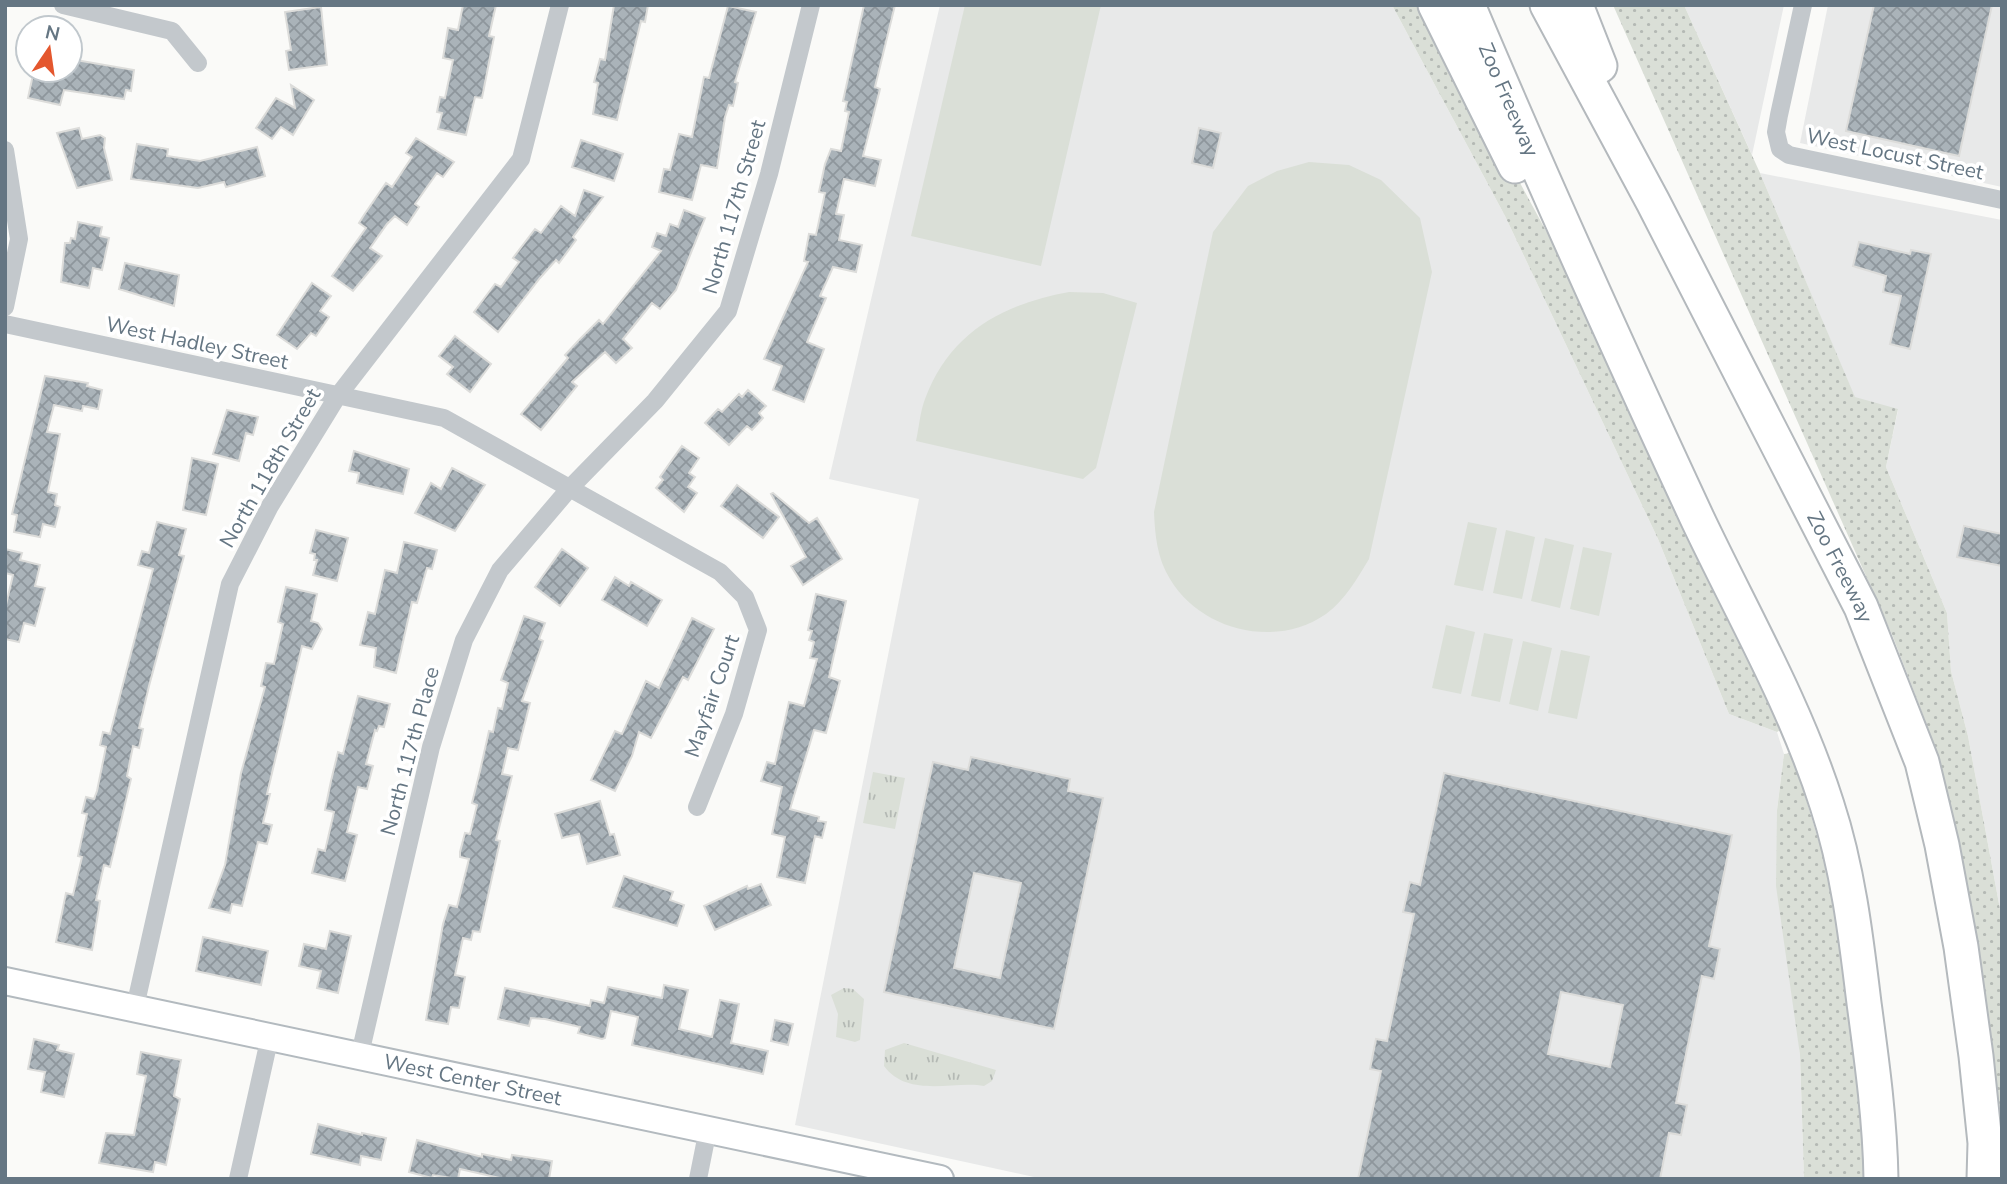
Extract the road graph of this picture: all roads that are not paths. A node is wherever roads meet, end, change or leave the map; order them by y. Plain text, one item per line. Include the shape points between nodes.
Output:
1 (63, 5) edge
2 (560, 5) edge
3 (811, 5) edge
4 (1435, 5) edge
5 (1468, 5) edge
6 (1547, 5) edge
7 (1576, 5) edge
8 (1803, 5) edge
9 (198, 64) dead end
10 (5, 150) edge
11 (2002, 200) edge
12 (1653, 202) junction
13 (1571, 246) junction
14 (5, 307) edge
15 (5, 324) edge
16 (337, 397) junction
17 (569, 489) junction
18 (697, 807) dead end
19 (5, 981) edge
20 (135, 1007) junction
21 (270, 1036) junction
22 (360, 1054) junction
23 (708, 1129) junction
24 (238, 1179) edge
25 (698, 1179) edge
26 (940, 1179) edge
27 (1881, 1179) edge
28 (1984, 1179) edge

1 - 9 street via 172,31
2 - 16 street, North 118th Street via 521,159
3 - 17 street, North 117th Street via 769,174 728,311 656,401
4 - 13 highway via 1510,159
5 - 13 highway, Zoo Freeway
6 - 12 highway, Zoo Freeway
7 - 12 highway
8 - 11 street, West Locust Street via 1776,132 1780,149 1789,155
10 - 14 street via 19,239
12 - 28 highway, Zoo Freeway via 1861,607 1922,762 1961,947 1976,1056
13 - 27 highway, Zoo Freeway via 1763,649 1829,809 1856,941 1880,1134
15 - 16 street, West Hadley Street
16 - 17 street, West Hadley Street via 444,418
16 - 20 street, North 118th Street via 270,506 230,584
17 - 18 street, Mayfair Court via 720,572 745,597 758,630 734,714
17 - 22 street, North 117th Place via 499,570 464,640 431,747
19 - 20 street, West Center Street
20 - 21 street, West Center Street
21 - 22 street, West Center Street
21 - 24 street
22 - 23 street, West Center Street
23 - 25 street
23 - 26 street, West Center Street

